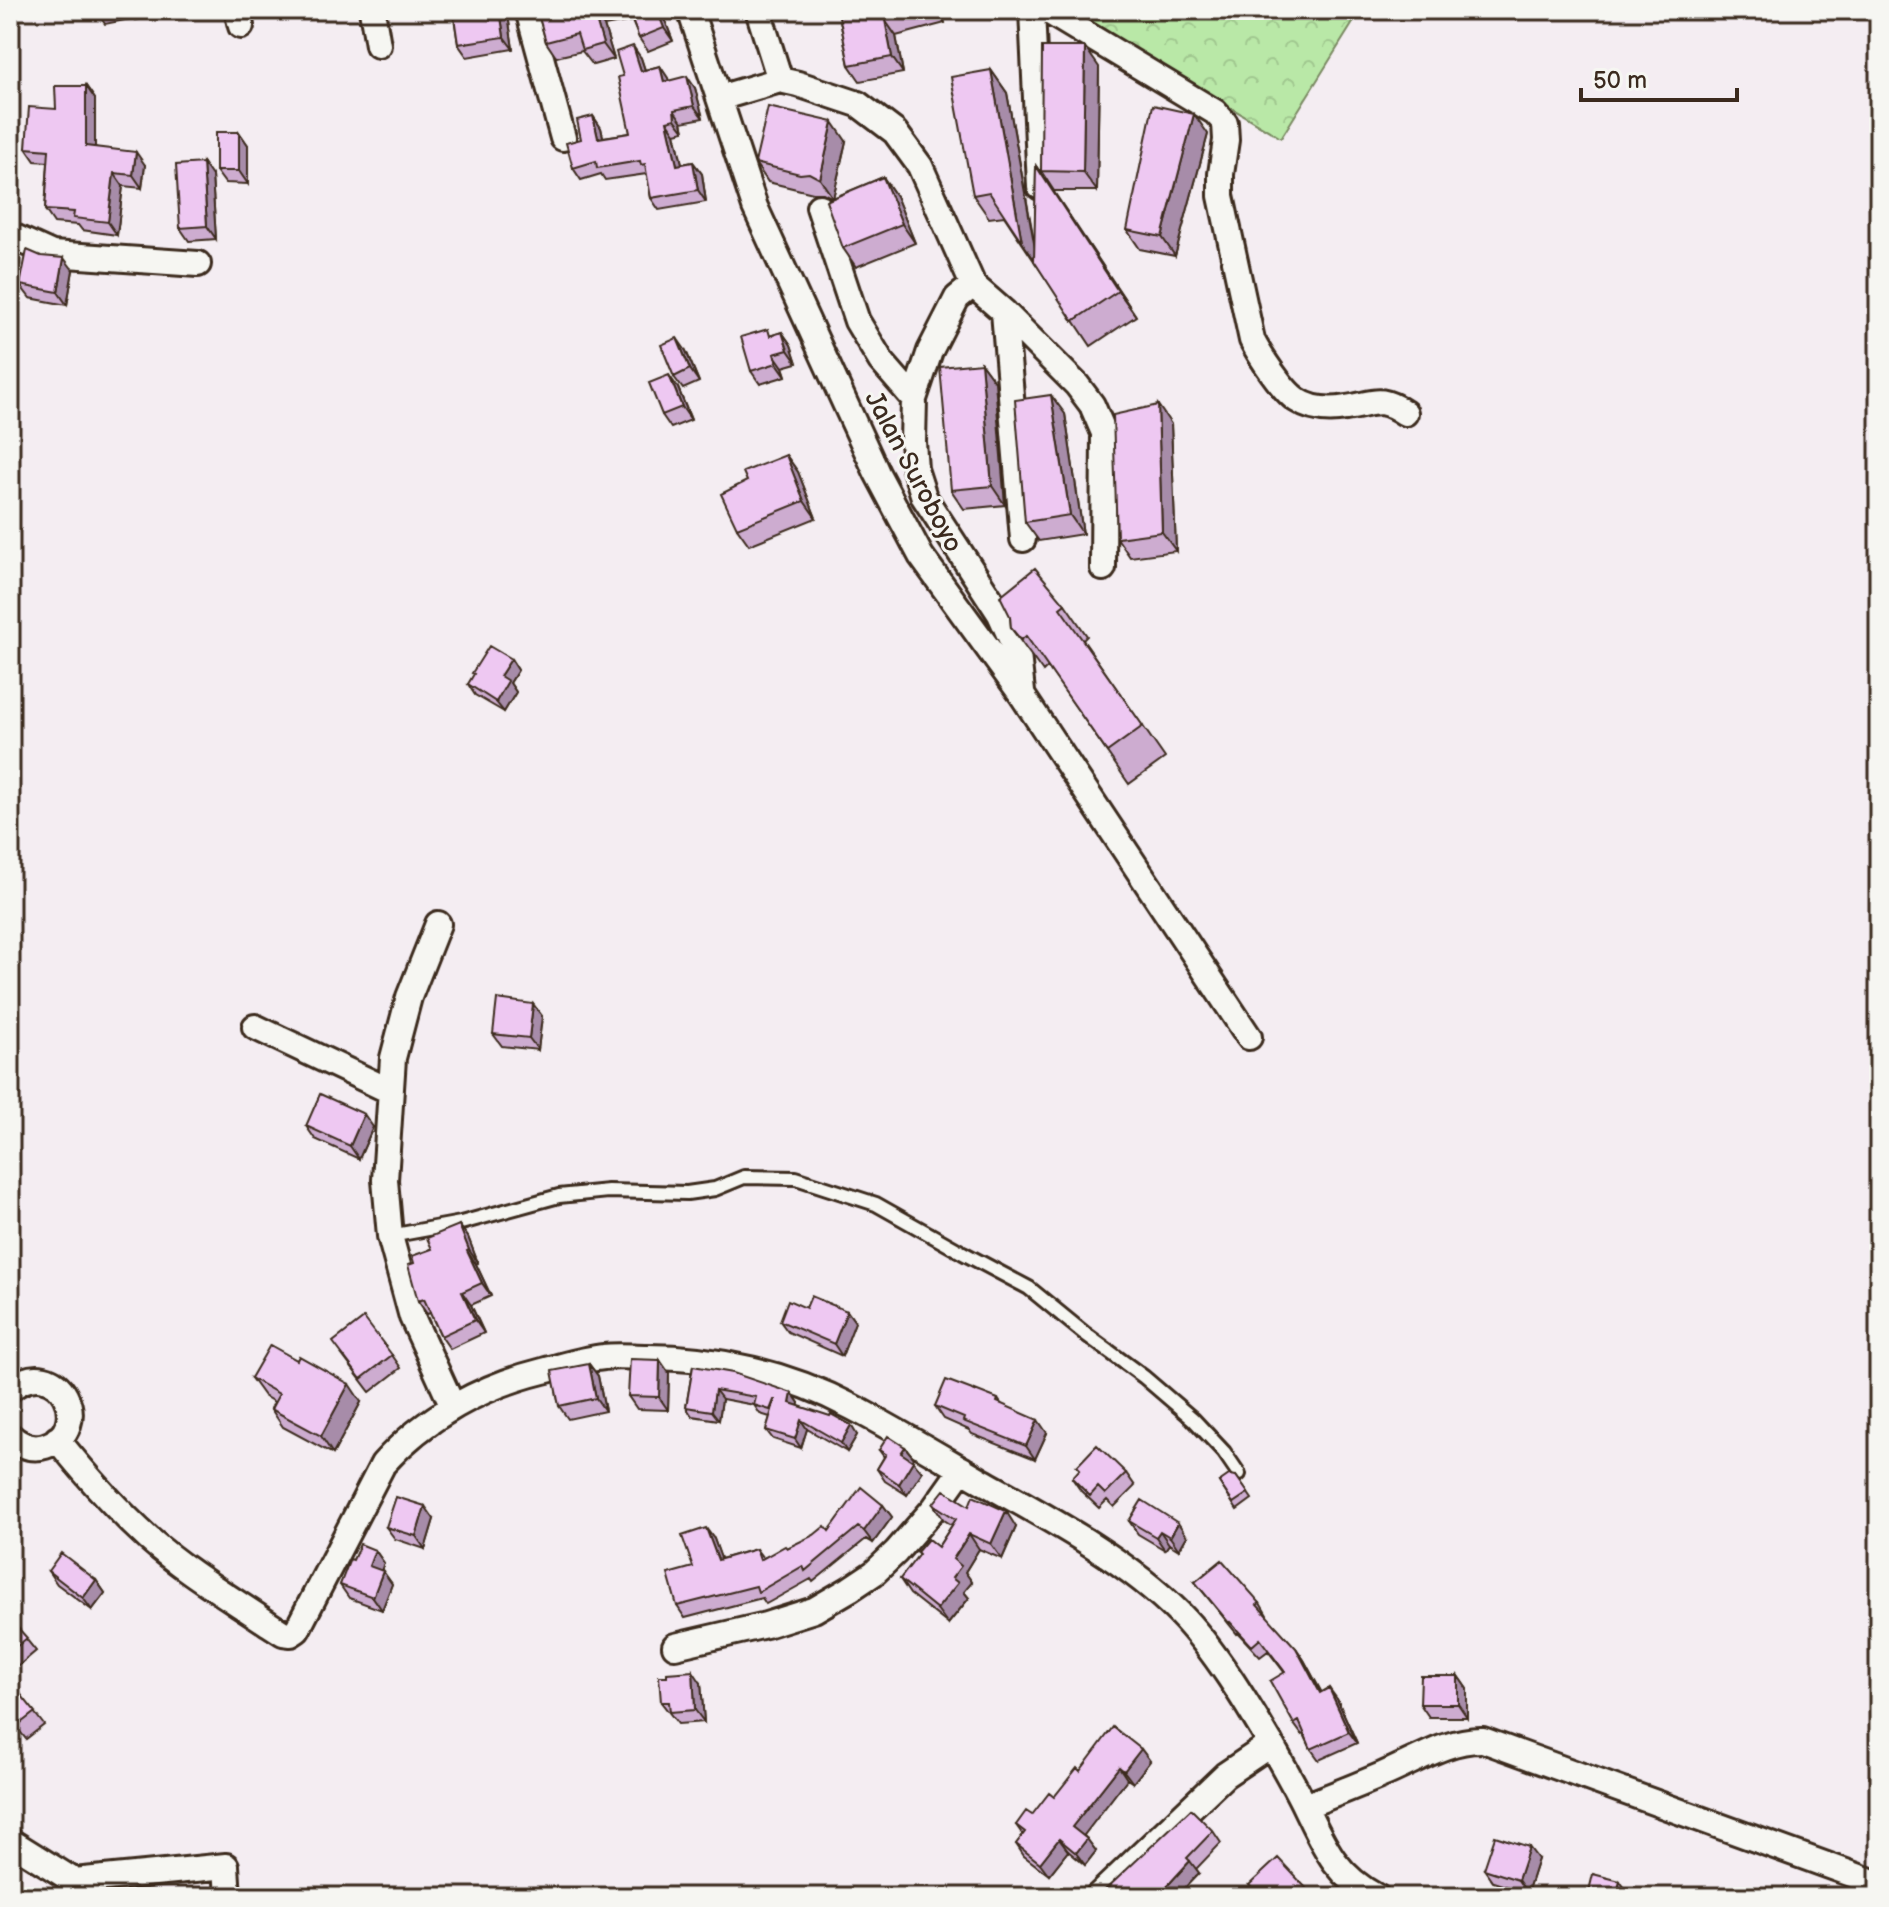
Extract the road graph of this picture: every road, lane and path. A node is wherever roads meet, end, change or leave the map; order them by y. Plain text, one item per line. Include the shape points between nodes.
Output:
1 (372, 10) edge
2 (528, 10) edge
3 (690, 10) edge
4 (758, 10) edge
5 (1032, 10) edge
6 (1046, 10) edge
7 (378, 45) dead end
8 (780, 80) junction
9 (719, 98) junction
10 (563, 138) dead end
11 (1040, 187) edge
12 (819, 207) dead end
13 (10, 235) edge
14 (198, 264) dead end
15 (973, 285) junction
16 (1004, 312) junction
17 (914, 399) junction
18 (1405, 413) dead end
19 (1023, 539) edge
20 (1103, 568) dead end
21 (1022, 695) junction
22 (438, 924) dead end
23 (255, 1027) dead end
24 (1249, 1037) dead end
25 (390, 1091) junction
26 (390, 1236) junction
27 (10, 1389) edge
28 (453, 1407) junction
29 (57, 1439) junction
30 (13, 1442) edge
31 (962, 1469) junction
32 (1239, 1474) edge
33 (675, 1646) dead end
34 (1271, 1744) junction
35 (1305, 1806) junction
36 (10, 1841) edge
37 (1879, 1884) edge
38 (74, 1889) edge
39 (228, 1897) edge
40 (1097, 1897) edge
41 (1377, 1897) edge

1 - 7 street
2 - 10 street
3 - 9 street, Jalan Suroboyo
4 - 8 street
5 - 11 street
6 - 18 street via 1225,123 1221,196 1252,340 1261,359 1296,399 1324,410 1381,401
8 - 9 street
8 - 15 street via 858,104 895,132 920,166
9 - 21 street, Jalan Suroboyo via 755,207 877,473 921,556
12 - 17 street via 857,321 881,361
13 - 14 street via 52,254
15 - 16 street
15 - 17 street via 957,298 930,351
16 - 19 street
16 - 20 street via 1077,385 1104,433
17 - 21 street via 915,469 924,497 1000,614 1018,654
21 - 24 street, Jalan Suroboyo
22 - 25 street via 409,997
23 - 25 street
25 - 26 street via 385,1180
26 - 28 street via 412,1317
26 - 32 lane via 559,1196 687,1193 744,1177 796,1178 876,1204 1029,1288 1193,1419
27 - 29 street via 30,1378 52,1381 61,1389 70,1409 65,1431
28 - 29 street via 402,1443 383,1464 291,1634 149,1539
28 - 31 street via 478,1393 578,1362 680,1357 732,1364 813,1390
29 - 30 street via 38,1447
31 - 33 street via 896,1552 850,1589 814,1610
31 - 34 street via 1056,1523 1156,1592 1215,1656
34 - 35 street
34 - 40 street via 1225,1775
35 - 37 street via 1466,1739 1483,1740
35 - 41 street via 1343,1874
36 - 38 street
38 - 39 street via 226,1866

